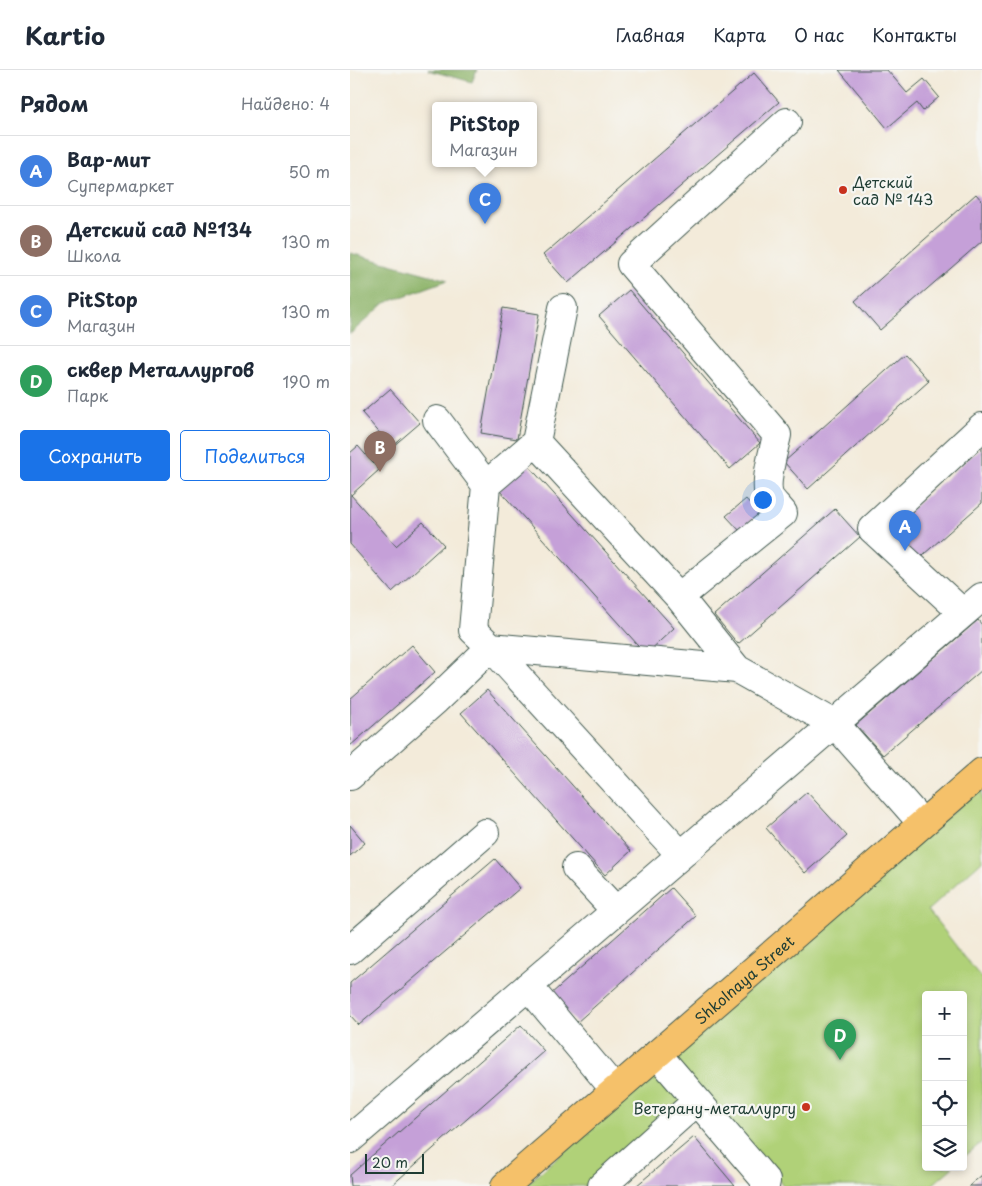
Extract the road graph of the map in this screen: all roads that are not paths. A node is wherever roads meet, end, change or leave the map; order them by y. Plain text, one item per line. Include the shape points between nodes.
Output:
1 (788, 122) dead end
2 (564, 308) dead end
3 (437, 420) dead end
4 (982, 427) edge
5 (536, 442) junction
6 (486, 485) junction
7 (679, 597) junction
8 (972, 605) edge
9 (490, 647) junction
10 (737, 668) junction
11 (835, 724) junction
12 (982, 772) edge
13 (350, 776) edge
14 (922, 824) junction
15 (486, 833) dead end
16 (681, 854) junction
17 (576, 868) dead end
18 (616, 911) junction
19 (350, 950) edge
20 (528, 986) junction
21 (657, 1054) junction
22 (615, 1090) junction
23 (697, 1101) junction
24 (350, 1139) edge
25 (505, 1186) edge
26 (602, 1186) edge
27 (765, 1186) edge

1 - 7 lane via 631,264 777,435 768,479 769,496 783,513
2 - 5 lane
3 - 6 lane
4 - 8 lane via 872,529
5 - 6 lane
5 - 7 lane
6 - 9 lane via 473,630
7 - 10 lane
8 - 11 lane
9 - 10 lane
9 - 13 lane
9 - 16 lane
10 - 11 lane
11 - 14 lane
11 - 16 lane
12 - 14 main road, Shkolnaya Street
14 - 21 main road, Shkolnaya Street
15 - 19 lane
16 - 18 lane
17 - 18 lane
18 - 20 lane
20 - 22 lane
20 - 24 lane
21 - 22 main road, Shkolnaya Street
21 - 23 lane
22 - 25 main road, Shkolnaya Street
23 - 26 lane
23 - 27 lane via 766,1181

